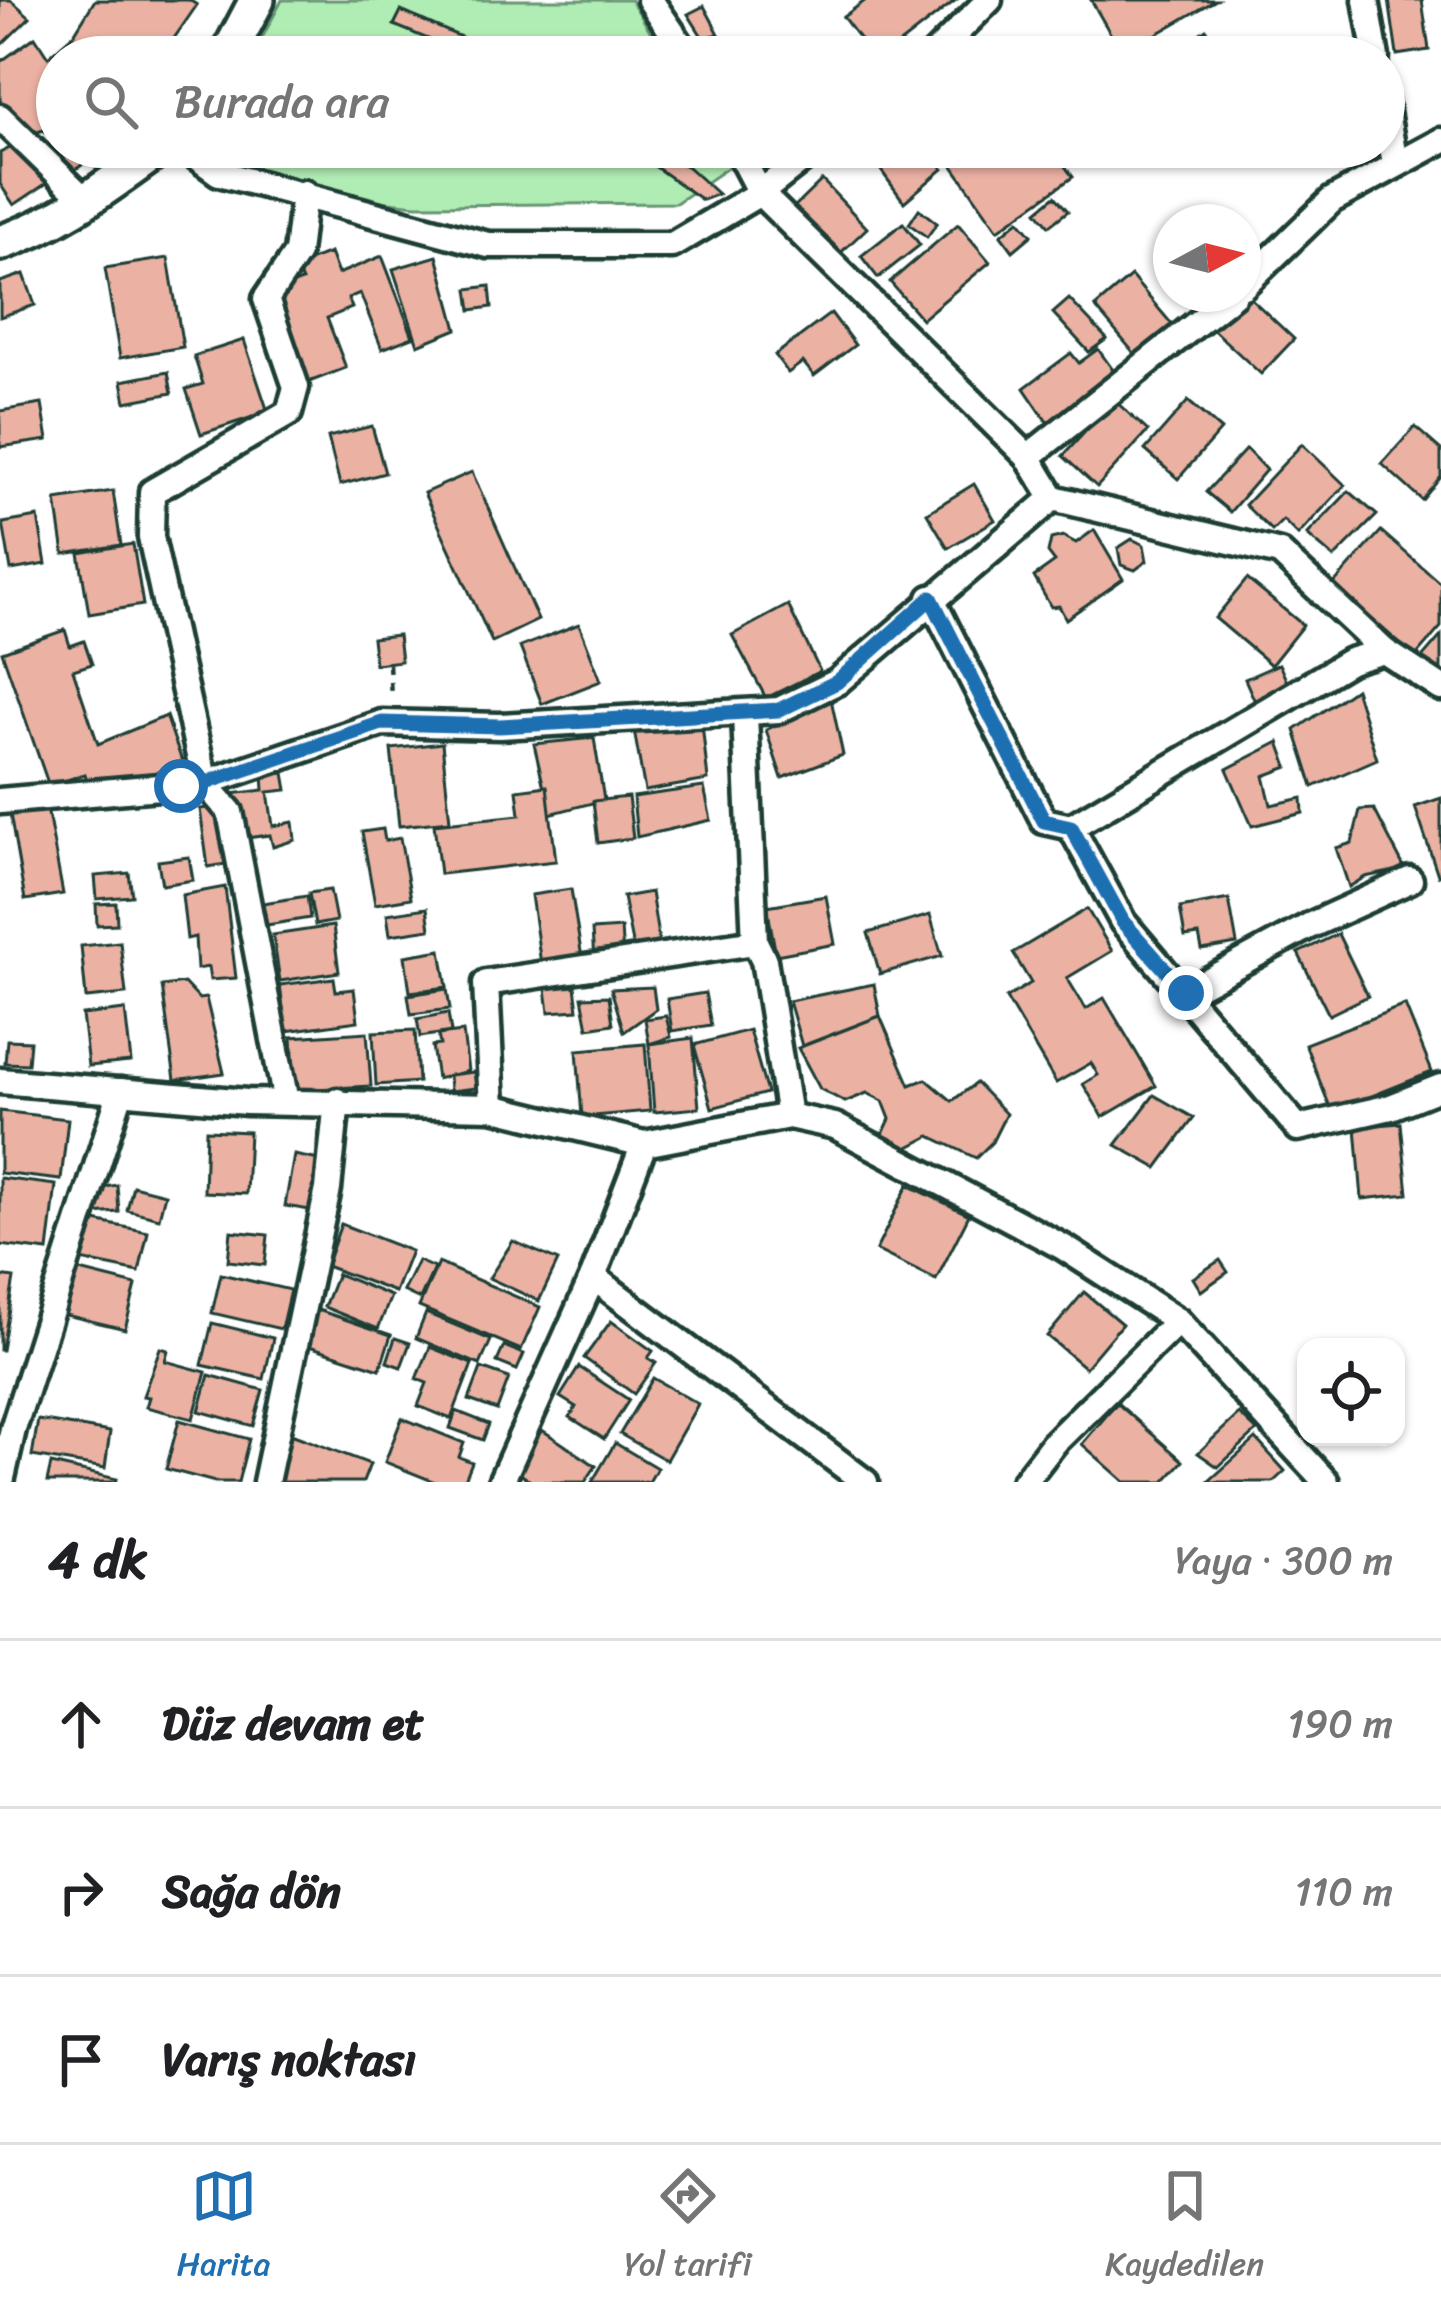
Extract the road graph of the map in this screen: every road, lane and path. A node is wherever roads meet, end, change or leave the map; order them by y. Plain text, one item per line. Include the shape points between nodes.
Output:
1 (257, 0) edge
2 (650, 0) edge
3 (989, 0) edge
4 (1366, 0) edge
5 (238, 36) edge
6 (675, 36) edge
7 (953, 36) edge
8 (1372, 36) edge
9 (0, 117) edge
10 (1441, 141) edge
11 (36, 153) edge
12 (1405, 159) edge
13 (52, 168) edge
14 (133, 168) edge
15 (212, 168) edge
16 (747, 168) edge
17 (792, 168) edge
18 (1389, 168) edge
19 (304, 193) junction
20 (760, 193) junction
21 (86, 202) junction
22 (0, 243) edge
23 (1261, 269) edge
24 (1211, 312) edge
25 (1028, 458) junction
26 (1053, 498) junction
27 (931, 598) junction
28 (1384, 651) junction
29 (1441, 688) edge
30 (745, 716) junction
31 (205, 783) junction
32 (0, 801) edge
33 (1071, 827) junction
34 (1410, 880) dead end
35 (755, 942) junction
36 (1186, 993) junction
37 (0, 1081) edge
38 (1441, 1087) edge
39 (121, 1091) junction
40 (337, 1100) junction
41 (286, 1102) junction
42 (492, 1107) junction
43 (789, 1116) junction
44 (644, 1144) junction
45 (593, 1277) junction
46 (1178, 1322) junction
47 (6, 1428) edge
48 (1, 1482) edge
49 (266, 1482) edge
50 (501, 1482) edge
51 (865, 1482) edge
52 (1024, 1482) edge
53 (1326, 1482) edge

1 - 5 street
2 - 6 street
3 - 7 street
4 - 8 street
9 - 11 street
10 - 12 street
13 - 21 street
14 - 21 street
15 - 19 street
16 - 20 street
17 - 20 street
18 - 23 street via 1332,200
19 - 20 street via 488,245 673,245
19 - 31 street via 297,253 266,299 296,387 290,413 152,492 151,537
20 - 25 street
21 - 22 street
24 - 25 street
25 - 26 street
26 - 27 street
26 - 28 street via 1280,553
27 - 30 street via 837,682 779,710
27 - 33 street via 1044,821
28 - 29 street
28 - 33 street via 1350,662
30 - 31 street via 382,723
30 - 35 street
31 - 32 street
31 - 41 street via 230,812
33 - 36 street via 1123,922
34 - 36 street
35 - 42 street via 486,983
35 - 43 street
36 - 38 street via 1298,1128
37 - 39 street
39 - 41 street
39 - 47 street
40 - 41 street
40 - 42 street
40 - 49 street via 328,1189
42 - 44 street
43 - 44 street
43 - 46 street via 836,1126 950,1186 1064,1247
44 - 45 street
45 - 50 street
45 - 51 street
46 - 52 street
46 - 53 street
47 - 48 street

